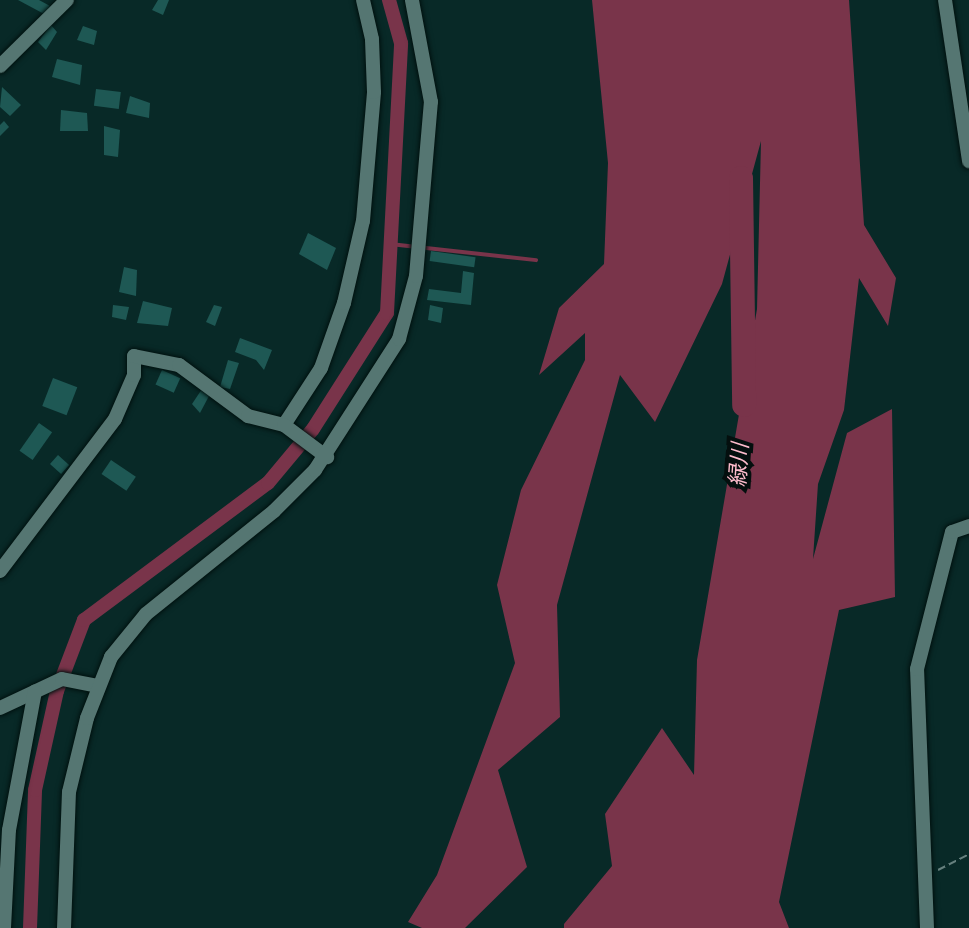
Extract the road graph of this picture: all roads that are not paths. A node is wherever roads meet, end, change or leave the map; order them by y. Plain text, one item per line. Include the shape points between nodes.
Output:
1 (67, 0) edge
2 (363, 0) edge
3 (412, 0) edge
4 (945, 0) edge
5 (0, 66) edge
6 (969, 161) edge
7 (284, 425) junction
8 (327, 457) junction
9 (969, 526) edge
10 (0, 571) edge
11 (97, 686) junction
12 (35, 691) junction
13 (0, 708) edge
14 (4, 928) edge
15 (64, 928) edge
16 (927, 928) edge

1 - 5 street
2 - 7 street via 372,39 374,92 363,221 344,303 321,368
3 - 8 street via 431,102 416,276 399,339
4 - 6 street
7 - 8 street
7 - 10 street via 248,416 179,365 134,356 134,375 115,419
8 - 11 street via 274,511 146,614 111,657
9 - 16 street via 952,532 917,669
11 - 12 street via 62,679
11 - 15 street via 69,792
12 - 13 street
12 - 14 street via 9,830

